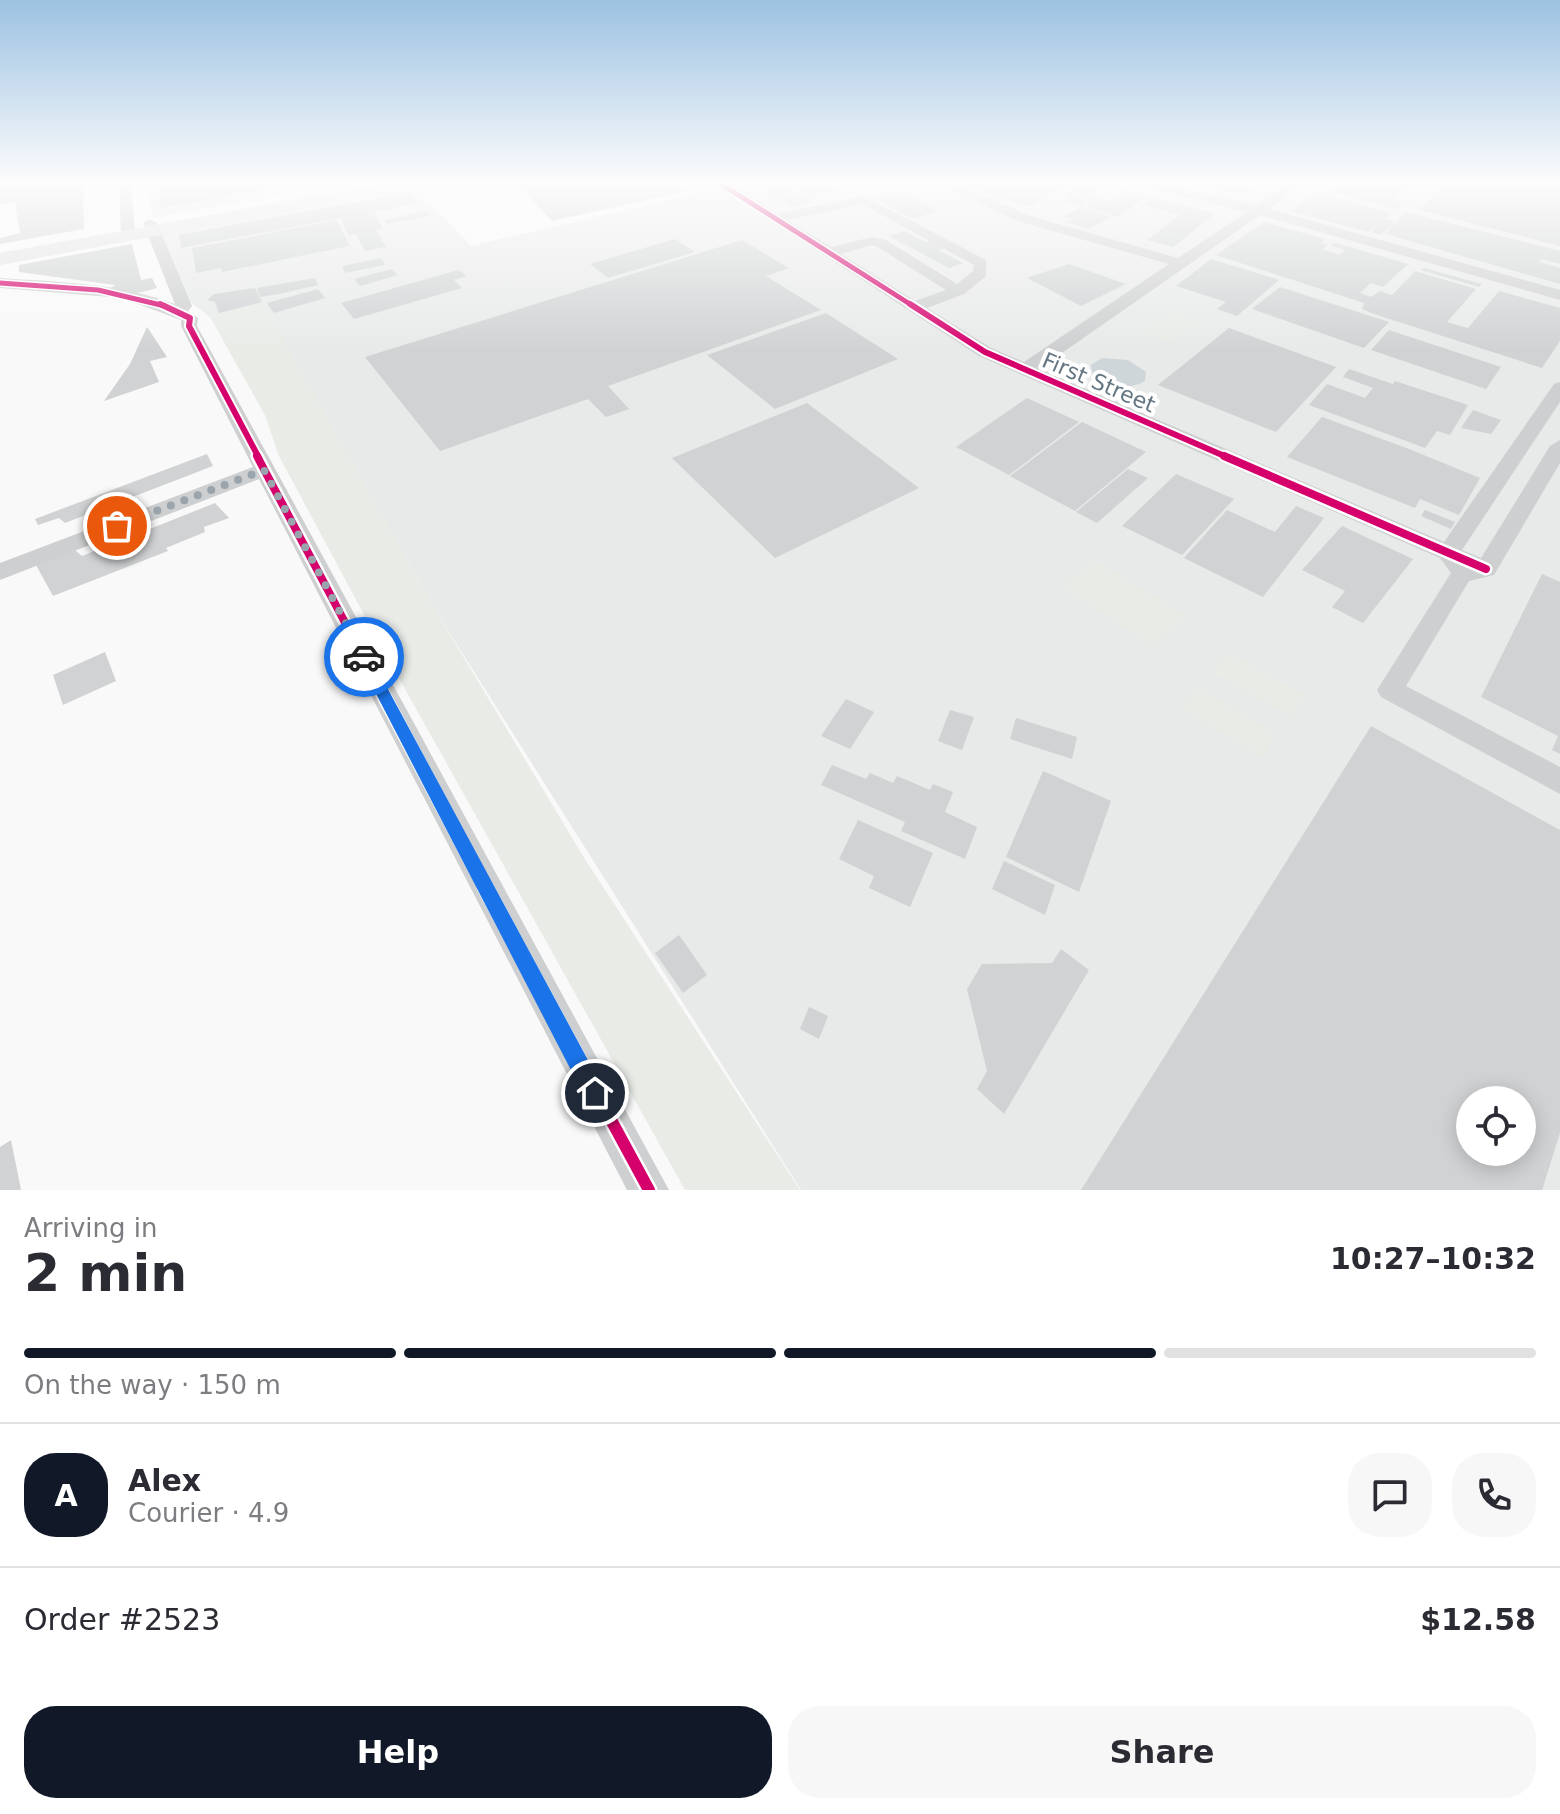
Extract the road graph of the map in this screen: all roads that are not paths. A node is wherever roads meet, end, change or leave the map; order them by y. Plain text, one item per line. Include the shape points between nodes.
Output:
1 (74, 240) edge
2 (92, 240) edge
3 (157, 240) edge
4 (810, 240) edge
5 (939, 240) edge
6 (1098, 240) edge
7 (1215, 240) edge
8 (1363, 240) edge
9 (0, 250) edge
10 (830, 252) junction
11 (0, 259) edge
12 (1180, 263) junction
13 (0, 283) edge
14 (958, 291) junction
15 (0, 293) edge
16 (1560, 295) edge
17 (916, 306) junction
18 (184, 318) junction
19 (1025, 370) junction
20 (1560, 388) edge
21 (1537, 420) junction
22 (1560, 428) edge
23 (1560, 446) edge
24 (1505, 468) junction
25 (264, 470) junction
26 (1538, 481) junction
27 (1462, 531) junction
28 (1497, 547) junction
29 (1465, 566) junction
30 (0, 572) edge
31 (1560, 781) edge
32 (649, 1190) edge

1 - 9 main road
2 - 11 main road
3 - 18 street
4 - 10 street, First Street
5 - 14 street via 981,263 981,273
6 - 12 street
7 - 12 street
8 - 16 street
10 - 14 street via 881,243
10 - 17 street, First Street
12 - 19 street
13 - 18 street via 132,296
14 - 17 street
15 - 18 street via 121,304 175,324
17 - 19 street, First Street via 985,352
18 - 25 street
19 - 29 street, First Street
20 - 21 street
21 - 22 street
21 - 24 street
23 - 26 street
24 - 26 street
24 - 27 street
25 - 30 street
25 - 32 street
26 - 28 street
27 - 28 street
27 - 29 street
28 - 29 street
29 - 31 street via 1390,690

